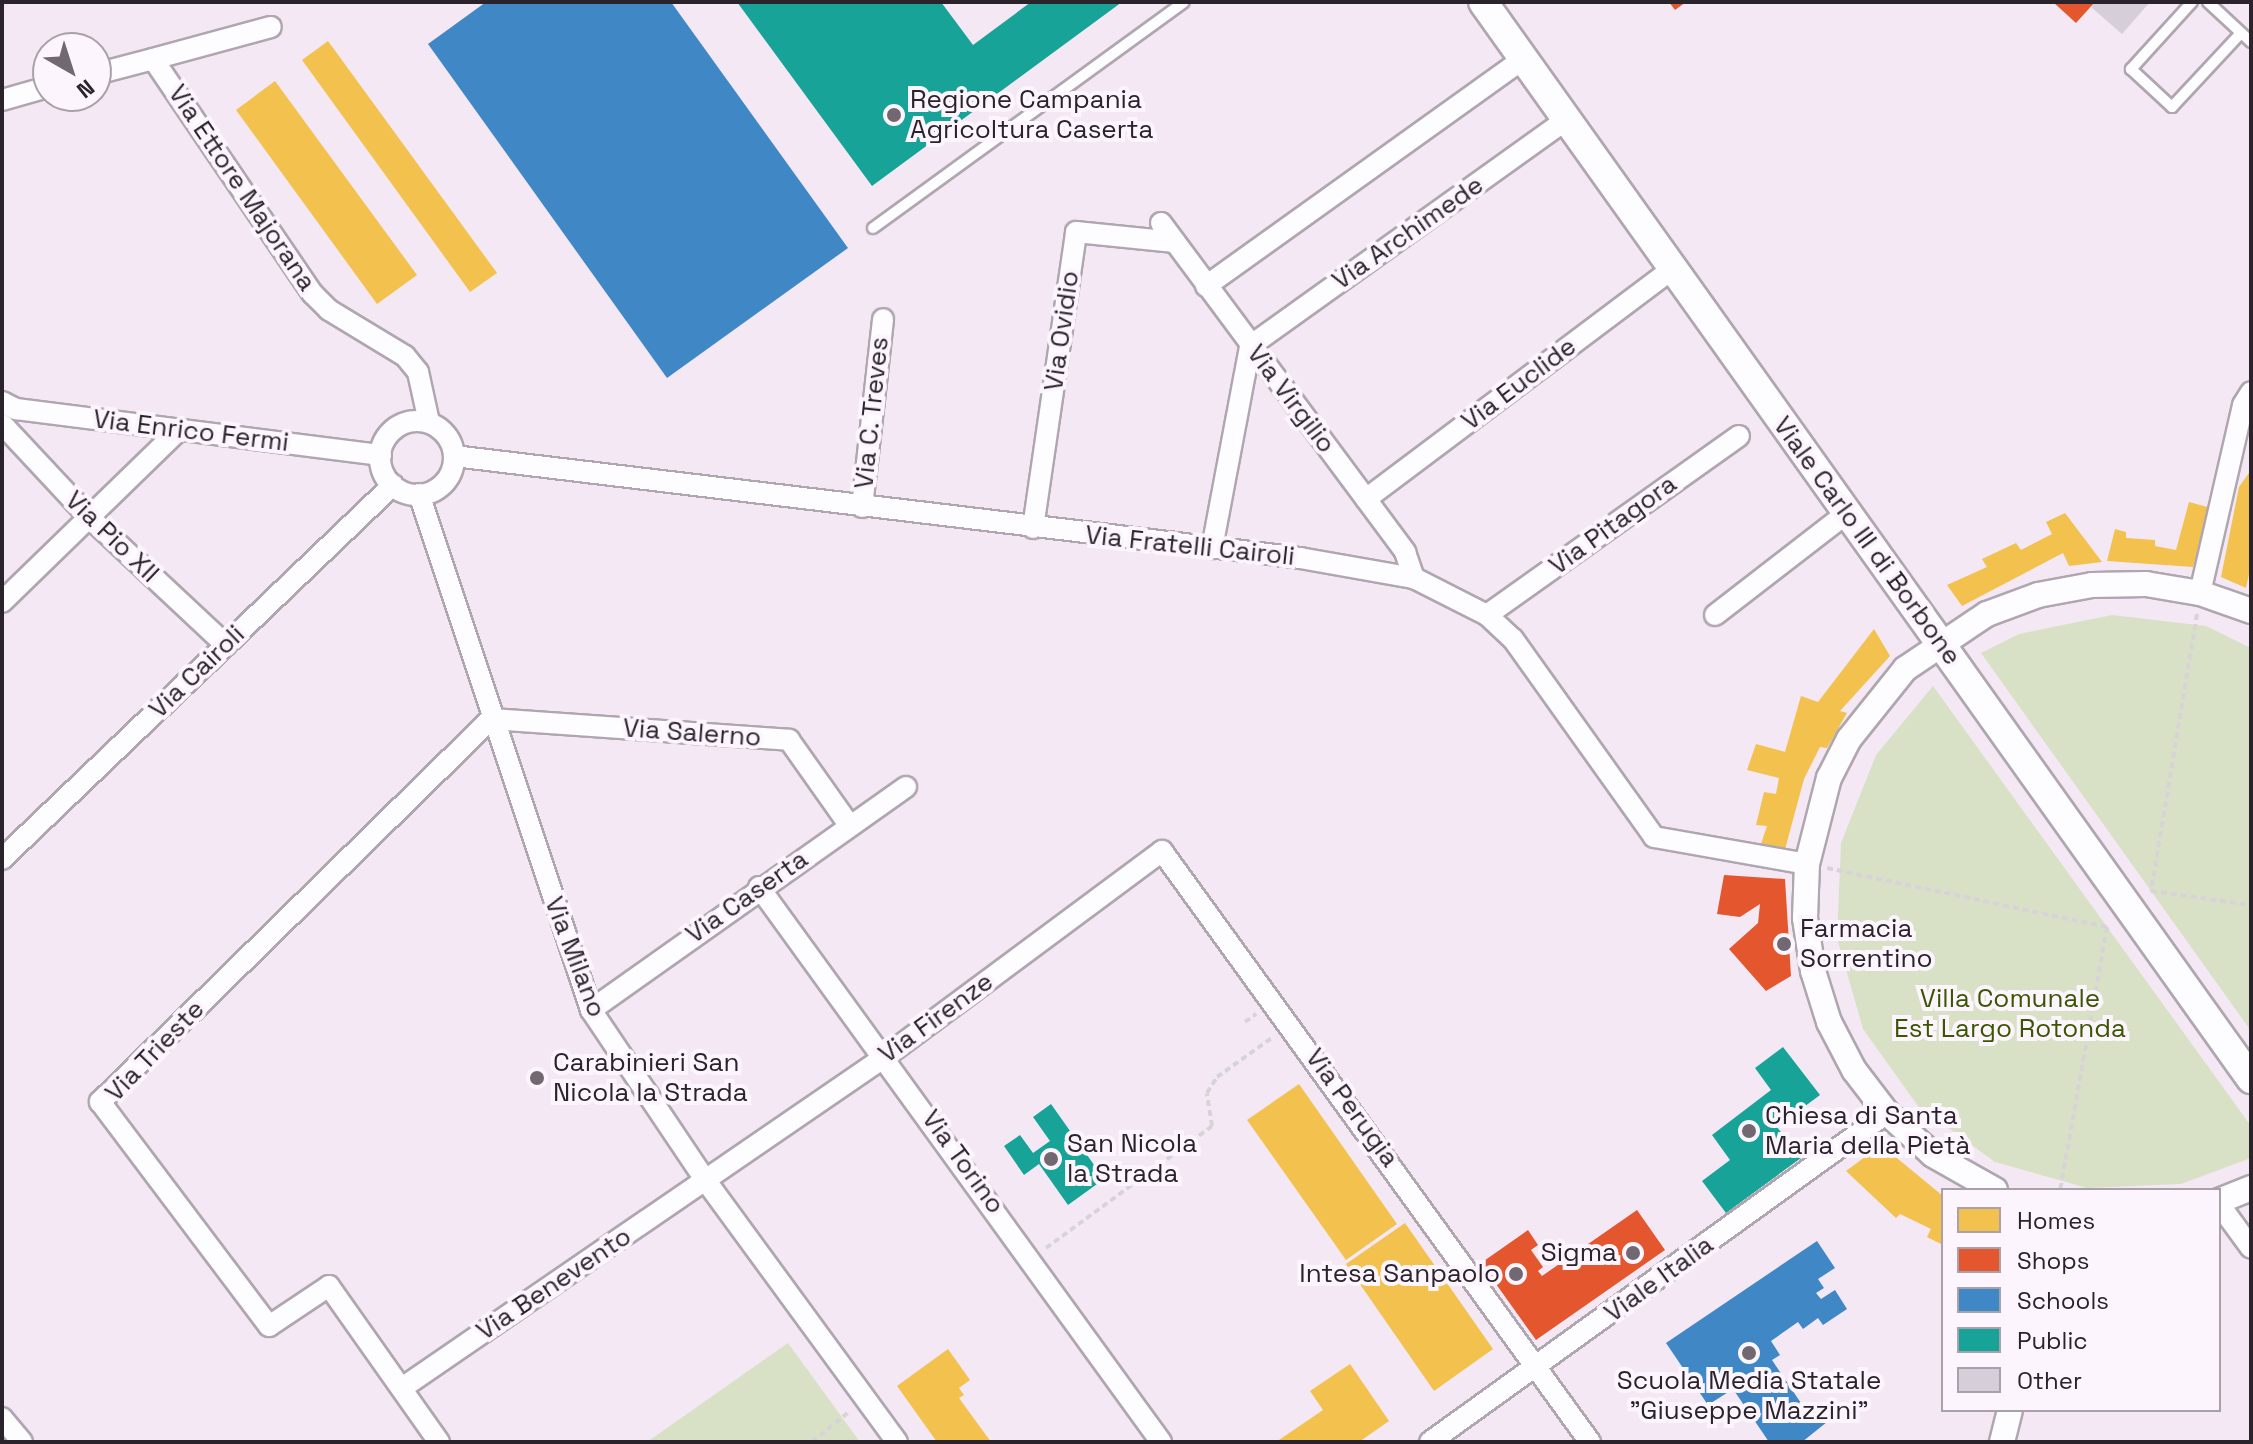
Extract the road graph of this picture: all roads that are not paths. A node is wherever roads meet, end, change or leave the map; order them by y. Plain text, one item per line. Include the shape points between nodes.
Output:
1 (1184, 2) edge
2 (1483, 2) edge
3 (2192, 2) edge
4 (2208, 2) edge
5 (271, 27) dead end
6 (2241, 33) junction
7 (2251, 42) edge
8 (153, 59) junction
9 (1523, 59) junction
10 (112, 70) edge
11 (32, 92) edge
12 (2, 100) edge
13 (1566, 120) junction
14 (1161, 223) dead end
15 (873, 228) dead end
16 (1174, 242) junction
17 (1672, 269) junction
18 (1206, 286) junction
19 (883, 319) dead end
20 (1250, 346) junction
21 (2251, 392) edge
22 (2, 402) edge
23 (429, 422) junction
24 (2, 424) edge
25 (180, 429) junction
26 (1739, 436) dead end
27 (381, 455) junction
28 (454, 456) junction
29 (393, 485) junction
30 (419, 494) junction
31 (1366, 499) junction
32 (862, 507) junction
33 (1847, 513) junction
34 (88, 516) junction
35 (1033, 528) junction
36 (1212, 548) junction
37 (1414, 578) junction
38 (2200, 593) junction
39 (2, 602) edge
40 (2251, 611) edge
41 (1487, 615) junction
42 (1715, 615) dead end
43 (1940, 641) junction
44 (226, 645) junction
45 (491, 719) junction
46 (906, 787) dead end
47 (850, 826) junction
48 (1162, 851) joint
49 (2, 859) edge
50 (1807, 864) junction
51 (759, 887) junction
52 (591, 1010) junction
53 (886, 1056) junction
54 (2251, 1079) edge
55 (1887, 1113) junction
56 (706, 1181) junction
57 (1991, 1188) edge
58 (2251, 1188) edge
59 (2221, 1201) edge
60 (2221, 1205) edge
61 (2251, 1248) edge
62 (1538, 1367) junction
63 (402, 1388) junction
64 (2010, 1412) edge
65 (3, 1418) edge
66 (10, 1442) edge
67 (22, 1442) edge
68 (439, 1442) edge
69 (897, 1442) edge
70 (1161, 1442) edge
71 (1430, 1442) edge
72 (1590, 1442) edge
73 (2002, 1442) edge

1 - 15 lane
2 - 9 main road, Viale Carlo III di Borbone
3 - 6 lane via 2131,69 2172,107
4 - 6 lane
5 - 8 street, Via Ettore Majorana
6 - 7 lane
8 - 10 street, Via Ettore Majorana
8 - 23 street, Via Ettore Majorana via 313,294 329,310 405,356 418,372
9 - 13 main road, Viale Carlo III di Borbone
9 - 18 street
11 - 12 street
13 - 17 main road, Viale Carlo III di Borbone
13 - 20 street, Via Archimede
14 - 16 street, Via Virgilio
16 - 18 street, Via Virgilio
16 - 35 street, Via Ovidio via 1076,232
17 - 31 street, Via Euclide
17 - 33 main road, Viale Carlo III di Borbone
18 - 20 street, Via Virgilio
19 - 32 street, Via C. Treves
20 - 31 street, Via Virgilio
20 - 36 street
21 - 38 street via 2243,405
22 - 25 street, Via Enrico Fermi via 16,409
23 - 27 street via 403,424 384,442
23 - 28 street via 447,435
24 - 34 street, Via Pio XII
25 - 27 street, Via Enrico Fermi
25 - 34 street
26 - 41 street, Via Pitagora
27 - 29 street via 383,471
28 - 30 street via 445,482
28 - 32 street, Via Fratelli Cairoli
29 - 30 street
29 - 44 street, Via Cairoli
30 - 45 street, Via Milano
31 - 37 street, Via Virgilio via 1405,552
32 - 35 street, Via Fratelli Cairoli
33 - 42 street
33 - 43 main road, Viale Carlo III di Borbone
34 - 39 street
34 - 44 street, Via Pio XII
35 - 36 street, Via Fratelli Cairoli
36 - 37 street, Via Fratelli Cairoli
37 - 41 street, Via Fratelli Cairoli
38 - 40 street
38 - 43 street via 2146,584 2092,585 2038,595 1987,614
41 - 50 street, Via Fratelli Cairoli via 1513,639 1654,837
43 - 50 street via 1905,669 1849,739 1829,778
43 - 54 main road, Viale Carlo III di Borbone
44 - 49 street, Via Cairoli
45 - 47 street, Via Salerno via 789,740
45 - 52 street, Via Milano
45 - 63 street, Via Trieste via 100,1102 269,1326 329,1286
46 - 47 street, Via Caserta
47 - 51 street, Via Caserta
48 - 53 street, Via Firenze
48 - 62 street, Via Perugia
50 - 55 street via 1805,918 1825,1010 1854,1070
51 - 52 street, Via Caserta
51 - 53 street, Via Torino
52 - 56 street, Via Milano
53 - 56 street, Via Firenze
53 - 70 street, Via Torino
55 - 57 street via 1933,1155
55 - 62 street, Viale Italia
56 - 63 street, Via Benevento
56 - 69 street, Via Milano
58 - 59 street
60 - 61 street
62 - 71 street, Viale Italia
62 - 72 street, Via Perugia
63 - 68 street, Via Trieste
64 - 73 street
65 - 66 street
65 - 67 street

